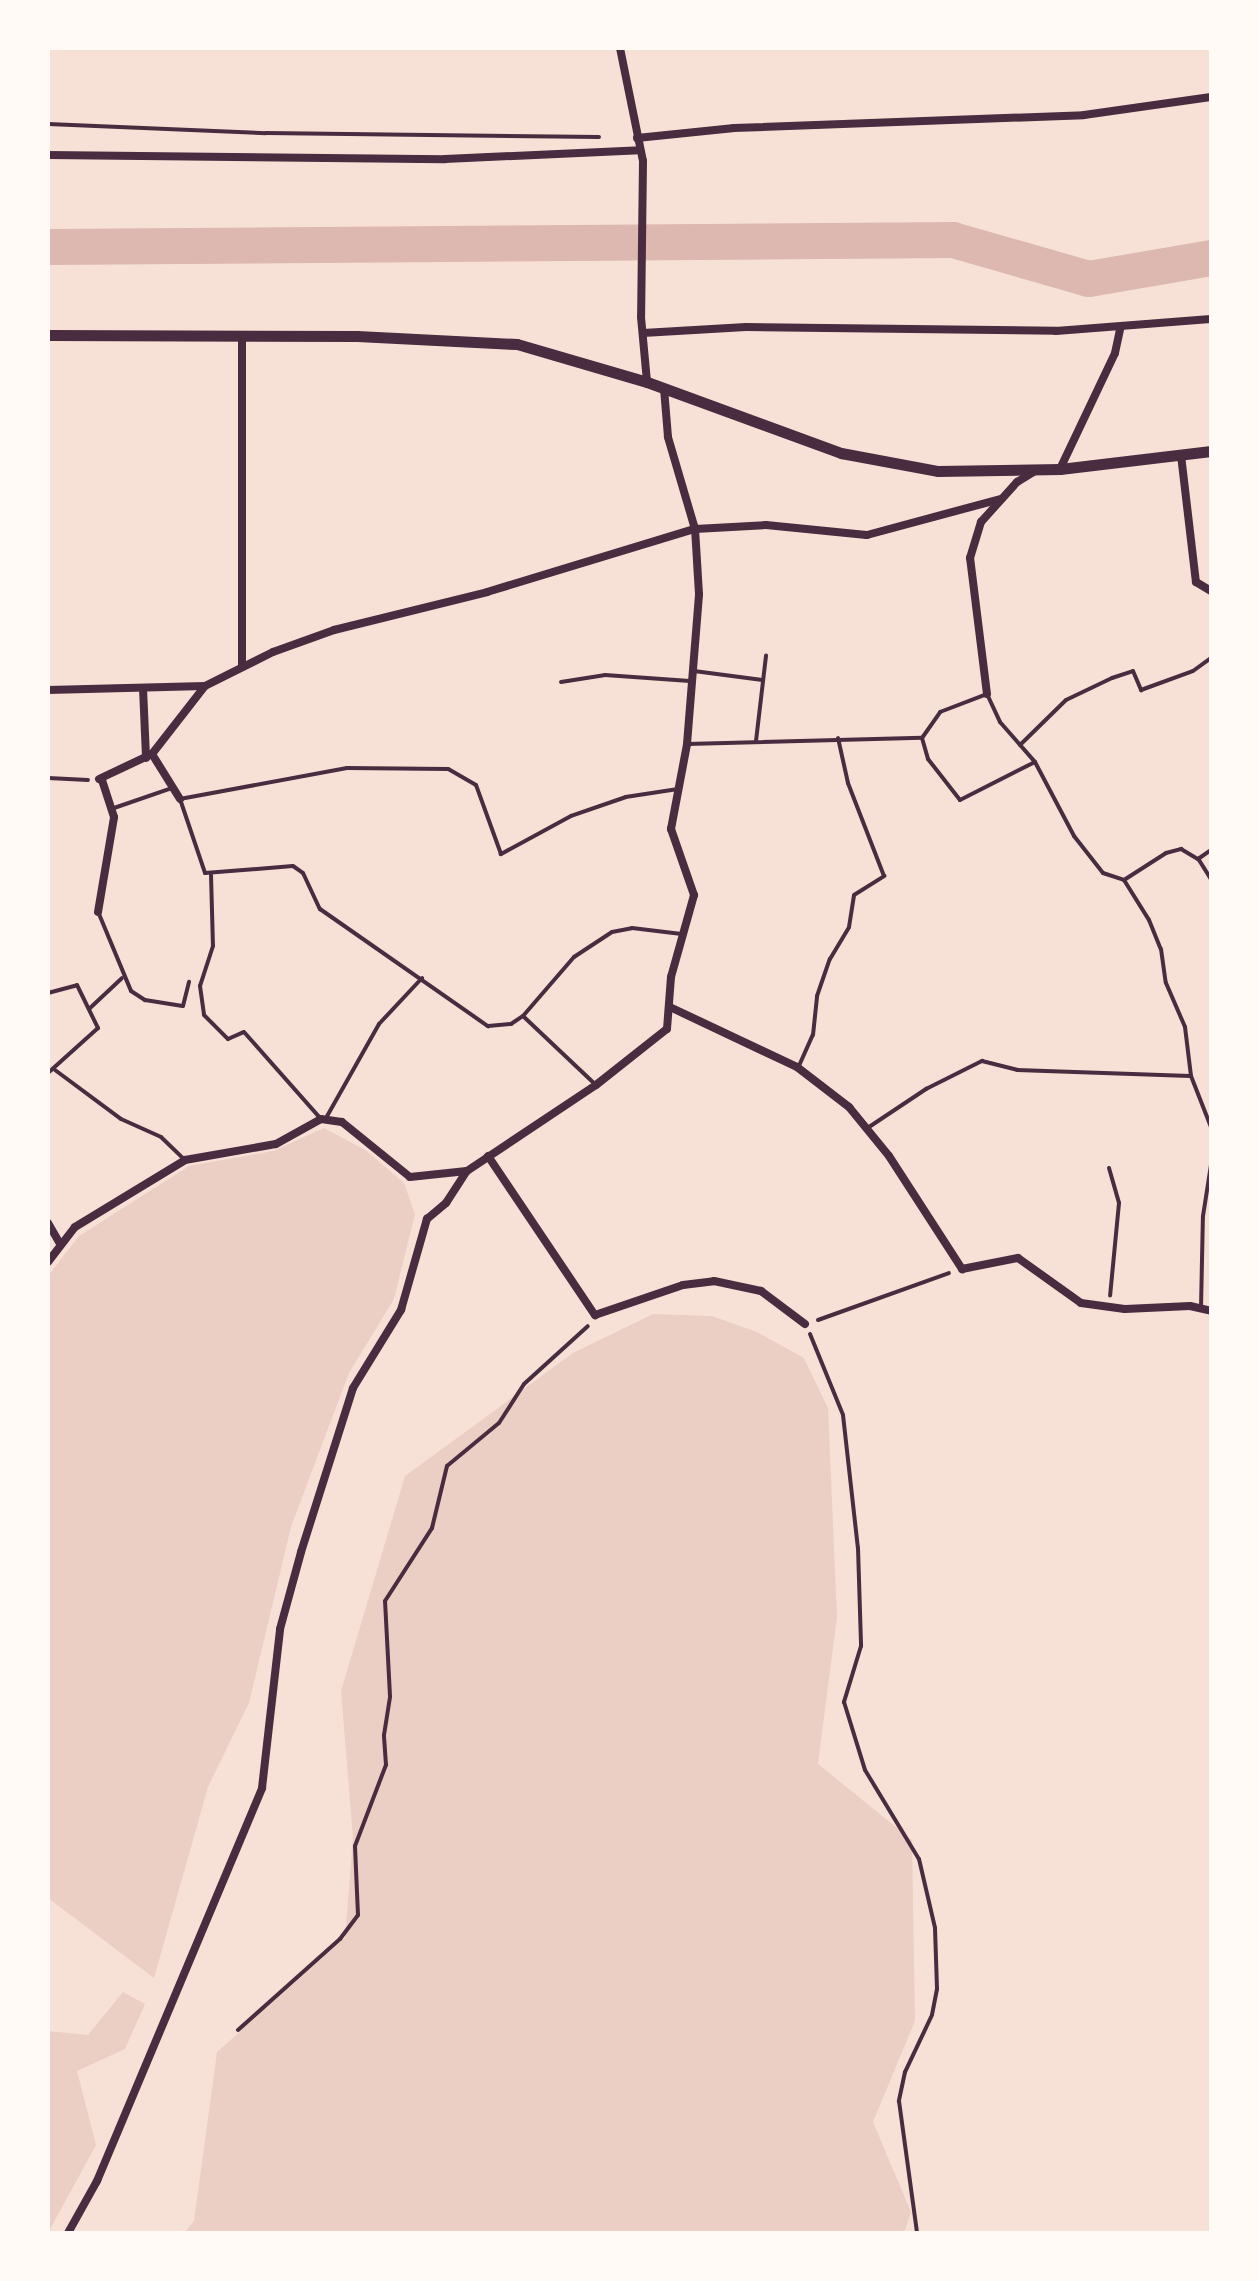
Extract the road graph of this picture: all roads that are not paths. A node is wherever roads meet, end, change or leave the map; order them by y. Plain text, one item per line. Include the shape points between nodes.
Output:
1 (620, 48) edge
2 (1211, 97) edge
3 (637, 138) junction
4 (640, 150) junction
5 (48, 155) edge
6 (1211, 319) edge
7 (1120, 329) junction
8 (643, 333) junction
9 (48, 335) edge
10 (242, 336) junction
11 (647, 382) junction
12 (664, 388) junction
13 (1211, 451) edge
14 (1181, 455) junction
15 (1060, 469) junction
16 (1035, 471) junction
17 (1000, 499) junction
18 (695, 529) junction
19 (1211, 591) edge
20 (766, 656) dead end
21 (1211, 658) edge
22 (242, 666) junction
23 (693, 676) junction
24 (762, 680) junction
25 (561, 682) dead end
26 (205, 686) junction
27 (143, 688) junction
28 (48, 690) edge
29 (987, 694) junction
30 (838, 738) junction
31 (922, 738) junction
32 (756, 741) junction
33 (687, 744) junction
34 (1020, 745) junction
35 (149, 756) junction
36 (1035, 762) junction
37 (172, 788) junction
38 (678, 789) junction
39 (180, 799) junction
40 (114, 808) junction
41 (1211, 850) edge
42 (1198, 859) junction
43 (211, 875) junction
44 (1211, 879) edge
45 (1124, 880) junction
46 (98, 912) joint
47 (682, 934) junction
48 (122, 977) junction
49 (422, 978) junction
50 (189, 982) dead end
51 (48, 993) edge
52 (672, 1008) junction
53 (89, 1009) junction
54 (523, 1016) junction
55 (798, 1068) junction
56 (55, 1070) junction
57 (48, 1073) edge
58 (1191, 1076) junction
59 (596, 1085) junction
60 (324, 1118) junction
61 (869, 1127) junction
62 (1211, 1127) edge
63 (488, 1156) junction
64 (185, 1160) junction
65 (1211, 1165) edge
66 (467, 1171) junction
67 (48, 1223) edge
68 (60, 1244) junction
69 (48, 1262) edge
70 (1201, 1308) junction
71 (1211, 1311) edge
72 (805, 1324) road end
73 (68, 2233) edge

1 - 3 street
2 - 3 street via 1084,115 734,128
3 - 4 street
4 - 5 street via 445,159
4 - 8 street
6 - 7 street
7 - 8 street via 746,327
7 - 15 street via 1115,353
8 - 11 street
9 - 10 main road
10 - 11 main road via 517,344
10 - 22 street
11 - 12 main road
12 - 16 main road via 879,462 938,471
12 - 18 street via 668,437
13 - 14 main road
14 - 15 main road
14 - 19 street via 1196,582
15 - 16 main road
16 - 17 street
17 - 18 street via 867,535 835,536 778,526
17 - 29 street via 981,522 970,558
18 - 22 street via 487,592 334,630
18 - 23 street via 699,594
20 - 24 lane
21 - 34 lane via 1193,671 1141,690 1133,671 1112,678 1066,700
22 - 26 street
23 - 24 lane
23 - 25 lane via 605,675
23 - 33 street
24 - 32 lane
26 - 27 street
26 - 35 street
27 - 28 street
27 - 35 street
29 - 31 lane via 940,712
29 - 34 lane via 1000,722
30 - 31 lane
30 - 32 lane
30 - 55 lane via 848,783 884,876 854,895 849,927 830,959 817,996 813,1035
31 - 36 lane via 928,759 960,800
32 - 33 lane
33 - 38 street
34 - 36 lane
35 - 37 street
35 - 40 street via 100,779
36 - 45 lane via 1094,863 1110,877
37 - 39 street
37 - 40 lane
38 - 39 lane via 626,797 571,816 501,854 476,785 448,769 347,768
38 - 47 street via 671,829 694,895
39 - 43 lane via 199,863
40 - 46 street
41 - 42 lane
42 - 44 lane
42 - 45 lane via 1187,850 1166,853
43 - 49 lane via 240,867 293,866 303,873 320,909
43 - 60 lane via 213,946 200,986 204,1015 228,1039 244,1032
45 - 58 lane via 1161,949 1166,983 1185,1027
46 - 48 lane
47 - 52 street via 671,977
47 - 54 lane via 632,928 612,932 574,957
48 - 50 lane via 145,1000 183,1006
48 - 53 lane
49 - 54 lane via 488,1026 511,1024
49 - 60 lane via 379,1024
51 - 53 lane via 77,985
52 - 55 street
52 - 59 street via 667,1029
53 - 56 lane via 97,1031
54 - 59 lane
55 - 61 street
56 - 57 lane
56 - 64 lane via 121,1119 161,1137
58 - 61 lane via 1017,1070 982,1061 926,1089
58 - 62 lane
59 - 63 street
60 - 64 street via 276,1144
60 - 66 street via 342,1122 410,1177
61 - 70 street via 962,1269 1018,1258 1068,1296 1109,1308
63 - 66 street
63 - 72 street via 595,1315 683,1285 714,1281 761,1291
64 - 68 street via 93,1215
65 - 70 lane via 1203,1216
66 - 73 street via 446,1203 427,1219 401,1310 353,1388 280,1629 262,1788 97,2181
67 - 68 street
68 - 69 street
70 - 71 street

